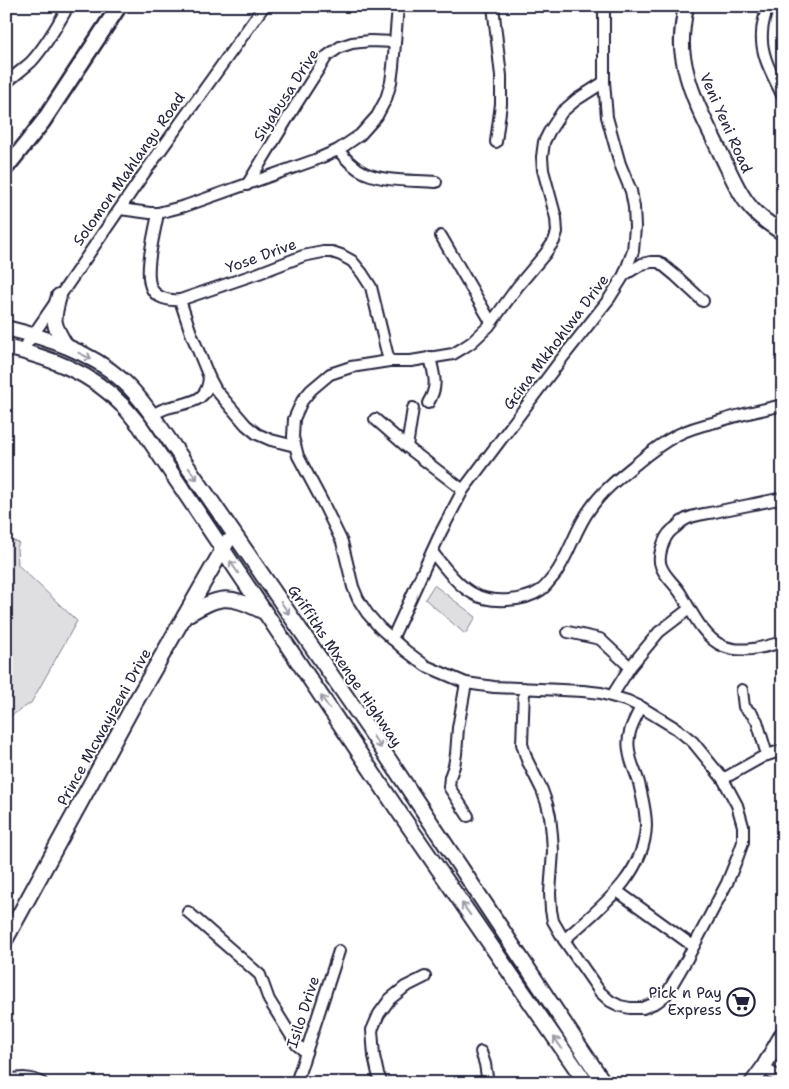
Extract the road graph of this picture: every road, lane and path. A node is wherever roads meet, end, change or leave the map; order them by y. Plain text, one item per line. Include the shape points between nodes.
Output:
1 (264, 6) edge
2 (398, 6) edge
3 (493, 6) edge
4 (604, 6) edge
5 (686, 6) edge
6 (768, 6) edge
7 (65, 12) dead end
8 (395, 42) junction
9 (604, 82) junction
10 (6, 83) edge
11 (783, 97) edge
12 (496, 142) dead end
13 (338, 150) junction
14 (436, 182) dead end
15 (247, 185) junction
16 (120, 209) junction
17 (158, 213) junction
18 (783, 233) edge
19 (441, 236) dead end
20 (624, 275) junction
21 (60, 296) junction
22 (180, 300) junction
23 (704, 301) dead end
24 (491, 322) junction
25 (6, 328) edge
26 (33, 335) junction
27 (66, 346) junction
28 (6, 347) edge
29 (22, 351) junction
30 (430, 358) junction
31 (389, 361) junction
32 (209, 377) junction
33 (428, 403) dead end
34 (783, 405) edge
35 (413, 408) dead end
36 (152, 415) junction
37 (375, 419) dead end
38 (295, 446) junction
39 (406, 447) junction
40 (463, 490) junction
41 (783, 498) edge
42 (233, 532) junction
43 (222, 549) junction
44 (432, 552) junction
45 (689, 609) junction
46 (264, 612) junction
47 (184, 616) junction
48 (568, 632) dead end
49 (392, 639) junction
50 (783, 642) edge
51 (630, 667) junction
52 (466, 683) junction
53 (524, 688) junction
54 (742, 690) dead end
55 (612, 696) junction
56 (641, 707) junction
57 (783, 750) edge
58 (767, 754) junction
59 (723, 779) junction
60 (468, 816) dead end
61 (617, 891) junction
62 (188, 912) dead end
63 (6, 939) edge
64 (564, 940) junction
65 (693, 946) junction
66 (339, 950) dead end
67 (425, 977) dead end
68 (783, 1034) edge
69 (306, 1052) junction
70 (481, 1052) dead end
71 (763, 1068) junction
72 (783, 1079) edge
73 (6, 1080) edge
74 (42, 1083) edge
75 (296, 1083) edge
76 (382, 1083) edge
77 (488, 1083) edge
78 (586, 1083) edge
79 (604, 1083) edge
80 (752, 1083) edge

1 - 16 street, Solomon Mahlangu Road
2 - 8 street
3 - 12 street via 501,104
4 - 9 street, Gcina Mkhohlwa Drive
5 - 18 street, Veni Yeni Road via 682,54 696,102 739,191 752,209
6 - 11 street via 762,44
7 - 10 street via 41,50
8 - 13 street via 386,99 377,116 360,135
8 - 15 street, Siyabusa Drive via 352,43 327,56
9 - 20 street, Gcina Mkhohlwa Drive via 607,117 634,207 633,251
9 - 24 street via 562,112 544,142 543,170 557,232 545,254
13 - 14 street via 366,173 385,178
13 - 15 street
15 - 17 street
16 - 17 street
16 - 21 street, Solomon Mahlangu Road
17 - 22 street via 149,266 151,287 164,299
19 - 24 street
20 - 23 street via 642,264 659,262
20 - 40 street, Gcina Mkhohlwa Drive via 609,300
21 - 26 street, Solomon Mahlangu Road
21 - 27 street via 54,324
22 - 31 street, Yose Drive via 302,256 332,252 352,261 371,287
22 - 32 street
24 - 30 street via 482,333 453,354
25 - 26 street, Griffiths Mxenge Highway
26 - 27 street, Griffiths Mxenge Highway
26 - 29 street, Solomon Mahlangu Road
27 -> 36 street, Griffiths Mxenge Highway via 93,359 122,379
28 - 29 street
29 - 43 street via 71,368 122,405 140,426
30 - 31 street
30 - 33 street via 435,385
31 - 38 street via 330,374 311,390 294,420
32 - 36 street via 208,388 203,395
32 - 38 street via 216,390 257,434
34 - 44 street via 697,427 651,452 602,493 542,590 508,600 480,598 461,585
35 - 39 street
36 -> 42 street, Griffiths Mxenge Highway
37 - 39 street
38 - 49 street via 342,542 358,599
39 - 40 street
40 - 44 street, Gcina Mkhohlwa Drive
41 - 45 street via 698,515 671,531 661,549 661,566
42 - 43 street, Prince Mcwayizeni Drive
42 -> 79 street, Griffiths Mxenge Highway
46 -> 43 street
43 - 47 street, Prince Mcwayizeni Drive
44 - 49 street, Gcina Mkhohlwa Drive
45 - 50 street via 707,634 722,646 740,650
45 - 51 street via 659,632
46 - 47 street via 238,600 226,599 206,603
78 -> 46 street
47 - 63 street, Prince Mcwayizeni Drive
48 - 51 street via 600,639
49 - 52 street via 426,666
51 - 55 street
52 - 53 street
52 - 60 street via 448,787
53 - 55 street
53 - 64 street via 522,744 550,816 553,851 551,910 553,921
54 - 58 street via 744,706 757,721
55 - 56 street
56 - 59 street via 693,742
56 - 61 street via 632,725 628,744 646,826 636,864
57 - 58 street
58 - 59 street
59 - 65 street via 737,805 743,826 742,842 732,871
61 - 64 street
61 - 65 street
62 - 69 street via 260,975 269,1000 297,1044
64 - 65 street via 600,992 610,1001 630,1008 643,1008 666,995
66 - 69 street, Isilo Drive
67 - 76 street via 390,999 372,1030 374,1056
68 - 71 street
69 - 75 street, Isilo Drive
70 - 77 street
71 - 72 street
71 - 80 street
73 - 74 street via 28,1078

